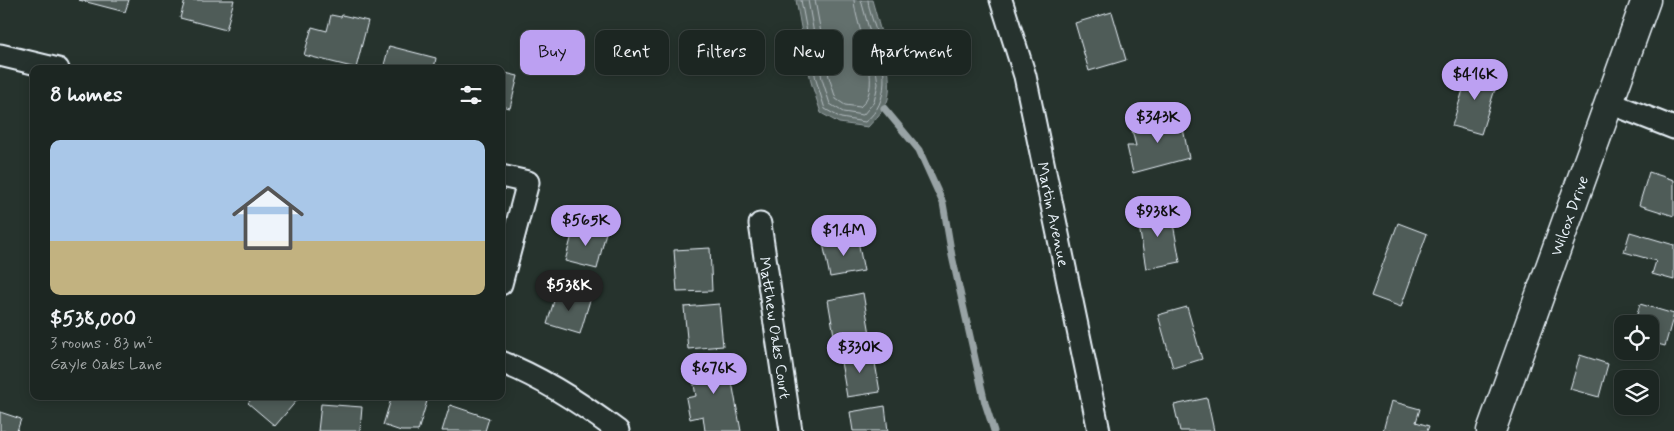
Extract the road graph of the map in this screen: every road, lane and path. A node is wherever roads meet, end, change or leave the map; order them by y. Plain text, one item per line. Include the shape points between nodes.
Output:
1 (1001, 0) edge
2 (1646, 0) edge
3 (0, 55) edge
4 (41, 65) edge
5 (1610, 102) junction
6 (1674, 128) edge
7 (505, 177) edge
8 (760, 224) dead end
9 (505, 269) edge
10 (505, 364) edge
11 (618, 431) edge
12 (791, 431) edge
13 (1099, 431) edge
14 (1491, 431) edge

1 - 13 street, Martin Avenue via 1025,76
2 - 5 street, Wilcox Drive
3 - 4 street
5 - 6 street
5 - 14 street, Wilcox Drive
7 - 9 street via 528,182
8 - 12 street, Matthew Oaks Court
10 - 11 street via 589,409

